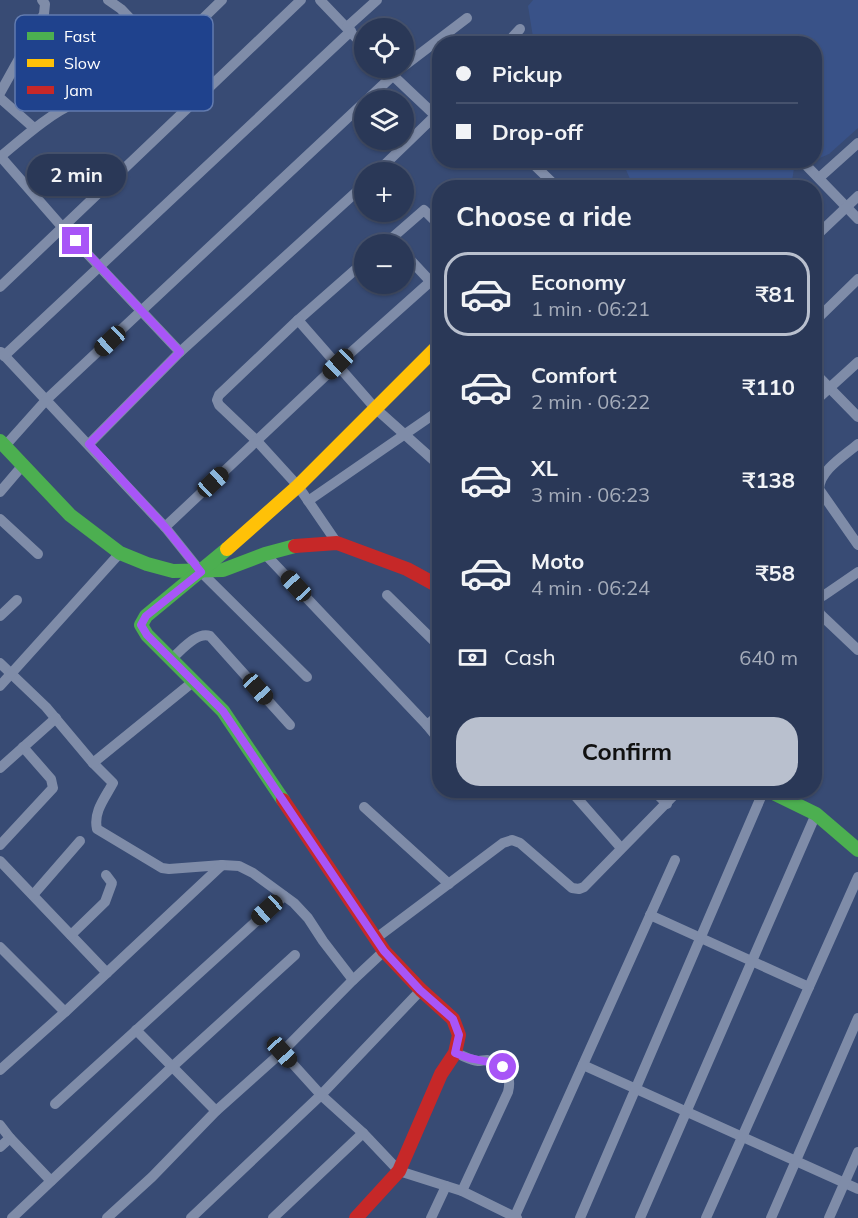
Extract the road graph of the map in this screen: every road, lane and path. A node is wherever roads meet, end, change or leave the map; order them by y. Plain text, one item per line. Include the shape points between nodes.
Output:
1 (42, 0) edge
2 (222, 0) edge
3 (301, 0) edge
4 (320, 0) edge
5 (377, 0) edge
6 (113, 2) edge
7 (43, 15) edge
8 (126, 15) edge
9 (206, 15) edge
10 (467, 18) dead end
11 (349, 29) junction
12 (520, 29) dead end
13 (354, 35) edge
14 (443, 36) edge
15 (513, 36) edge
16 (432, 44) edge
17 (414, 58) edge
18 (15, 66) edge
19 (381, 78) edge
20 (396, 78) edge
21 (213, 84) edge
22 (0, 93) edge
23 (0, 98) edge
24 (432, 110) edge
25 (62, 111) edge
26 (185, 111) edge
27 (432, 121) edge
28 (34, 128) junction
29 (858, 143) edge
30 (0, 156) edge
31 (388, 162) edge
32 (537, 168) edge
33 (809, 168) edge
34 (819, 178) joint
35 (550, 180) edge
36 (822, 181) edge
37 (354, 194) edge
38 (858, 196) edge
39 (846, 207) junction
40 (432, 218) edge
41 (858, 219) edge
42 (63, 228) junction
43 (822, 230) edge
44 (399, 234) edge
45 (414, 264) edge
46 (101, 267) junction
47 (354, 271) edge
48 (858, 279) edge
49 (430, 281) joint
50 (0, 287) edge
51 (141, 311) junction
52 (822, 314) edge
53 (297, 320) junction
54 (180, 352) junction
55 (432, 352) edge
56 (2, 354) edge
57 (858, 362) edge
58 (338, 364) junction
59 (822, 380) edge
60 (830, 387) junction
61 (822, 394) edge
62 (47, 399) junction
63 (375, 408) junction
64 (432, 415) edge
65 (858, 417) edge
66 (405, 434) junction
67 (257, 441) junction
68 (2, 443) edge
69 (89, 444) junction
70 (858, 444) edge
71 (432, 459) edge
72 (23, 465) junction
73 (824, 474) joint
74 (822, 477) edge
75 (298, 486) junction
76 (0, 492) edge
77 (822, 493) edge
78 (308, 501) junction
79 (0, 519) edge
80 (165, 527) junction
81 (337, 543) junction
82 (858, 545) edge
83 (120, 553) junction
84 (38, 554) dead end
85 (265, 554) junction
86 (201, 572) junction
87 (858, 572) edge
88 (432, 583) edge
89 (387, 595) dead end
90 (822, 596) edge
91 (17, 600) dead end
92 (0, 616) edge
93 (822, 616) edge
94 (432, 639) edge
95 (858, 650) edge
96 (171, 659) junction
97 (0, 663) edge
98 (12, 674) junction
99 (307, 677) dead end
100 (194, 681) junction
101 (0, 686) edge
102 (56, 718) junction
103 (432, 721) edge
104 (290, 724) dead end
105 (427, 725) junction
106 (432, 731) edge
107 (23, 747) junction
108 (93, 763) junction
109 (0, 768) edge
110 (577, 798) edge
111 (661, 798) edge
112 (672, 798) edge
113 (761, 798) edge
114 (782, 798) edge
115 (667, 804) junction
116 (364, 807) dead end
117 (816, 814) junction
118 (80, 841) dead end
119 (0, 845) edge
120 (621, 848) junction
121 (858, 850) edge
122 (675, 860) dead end
123 (222, 865) junction
124 (2, 868) edge
125 (106, 875) dead end
126 (858, 877) edge
127 (449, 884) junction
128 (33, 895) junction
129 (284, 896) junction
130 (650, 915) junction
131 (71, 935) junction
132 (700, 938) junction
133 (375, 939) junction
134 (0, 947) edge
135 (384, 951) junction
136 (296, 955) dead end
137 (752, 962) junction
138 (107, 973) junction
139 (353, 980) junction
140 (808, 987) junction
141 (420, 990) junction
142 (65, 1012) junction
143 (858, 1018) edge
144 (136, 1030) junction
145 (282, 1052) junction
146 (455, 1053) junction
147 (583, 1065) junction
148 (172, 1067) junction
149 (0, 1070) edge
150 (636, 1088) junction
151 (321, 1095) junction
152 (55, 1104) dead end
153 (687, 1111) junction
154 (216, 1112) junction
155 (0, 1125) edge
156 (363, 1134) junction
157 (742, 1137) junction
158 (10, 1138) junction
159 (0, 1147) edge
160 (858, 1152) edge
161 (795, 1161) junction
162 (399, 1170) junction
163 (51, 1181) junction
164 (844, 1182) junction
165 (446, 1186) junction
166 (858, 1189) edge
167 (462, 1191) junction
168 (502, 1214) edge
169 (516, 1217) edge
170 (12, 1218) edge
171 (107, 1218) edge
172 (191, 1218) edge
173 (273, 1218) edge
174 (356, 1218) edge
175 (432, 1218) edge
176 (580, 1218) edge
177 (640, 1218) edge
178 (706, 1218) edge
179 (771, 1218) edge
180 (829, 1218) edge

1 - 7 street
2 - 9 street
3 - 21 street
4 - 11 street
5 - 11 street
6 - 8 street
10 - 14 street
11 - 13 street
11 - 46 street
12 - 15 street
16 - 17 street
18 - 22 street
19 - 51 street
20 - 24 street
23 - 28 street
25 - 28 street
26 - 42 street
27 - 31 street
28 - 30 street
29 - 34 street
30 - 42 street
32 - 35 street
33 - 34 street
36 - 39 street
37 - 54 street
38 - 39 street
39 - 41 street
39 - 43 street
40 - 44 street via 424,210
42 - 46 street
42 - 50 street
45 - 49 street
46 - 51 street
46 - 56 street
47 - 53 street
48 - 52 street
49 - 58 street
51 - 54 street
51 - 62 street
53 - 58 street
53 - 67 street via 217,400
54 - 69 street
55 - 63 street
56 - 62 street
57 - 60 street
58 - 63 street
58 - 67 street
59 - 60 street
60 - 61 street
60 - 65 street
62 - 68 street
62 - 69 street
63 - 66 street
63 - 75 street
64 - 66 street
66 - 71 street
66 - 78 street
67 - 75 street
67 - 80 street
68 - 72 street
69 - 80 street
70 - 73 street
72 - 76 street
72 - 83 street via 70,515
73 - 74 street
75 - 78 street
75 - 86 street
77 - 82 street
78 - 81 street
79 - 84 street
80 - 86 street
81 - 85 street via 299,545
81 - 88 street
83 - 86 street via 173,571
83 - 98 street
85 - 86 street via 223,570
85 - 105 street
86 - 96 street via 146,616 141,625
86 - 99 street
87 - 90 street
89 - 94 street
91 - 92 street
93 - 95 street
96 - 100 street
96 - 104 street via 199,636 210,636
97 - 98 street
98 - 101 street
98 - 102 street
100 - 108 street
100 - 133 street via 223,711
102 - 107 street
102 - 108 street
103 - 105 street
105 - 106 street
107 - 109 street
107 - 119 street via 51,778 53,788
108 - 123 street via 113,783 97,811 97,829 162,868
110 - 120 street
111 - 115 street
112 - 115 street
113 - 132 street
114 - 117 street
115 - 120 street
116 - 127 street
117 - 121 street
117 - 137 street
118 - 128 street
120 - 127 street via 579,889 572,888 512,840
122 - 130 street
123 - 129 street via 239,866
123 - 138 street
124 - 128 street
125 - 131 street via 112,883 105,902
126 - 140 street
127 - 133 street
128 - 131 street
129 - 139 street via 308,918
129 - 144 street
130 - 132 street
130 - 147 street
131 - 138 street
132 - 137 street
132 - 150 street
133 - 135 street
134 - 142 street
135 - 139 street
135 - 141 street
136 - 148 street
137 - 140 street
137 - 153 street
138 - 142 street
139 - 145 street
140 - 157 street
141 - 146 street via 453,1019 459,1035
141 - 151 street
142 - 149 street
143 - 161 street
144 - 148 street
144 - 152 street
145 - 151 street
145 - 154 street
146 - 162 street via 441,1074
146 - 167 street via 495,1063 508,1074 510,1082
147 - 150 street
147 - 169 street
148 - 154 street
148 - 163 street
150 - 153 street
150 - 176 street
151 - 156 street
151 - 172 street
153 - 157 street
153 - 177 street
154 - 171 street
155 - 158 street
156 - 162 street
156 - 173 street
157 - 161 street
157 - 178 street
158 - 159 street
158 - 163 street
160 - 164 street
161 - 164 street
161 - 179 street
162 - 165 street
162 - 174 street
163 - 170 street
164 - 166 street
164 - 180 street
165 - 167 street
165 - 175 street
167 - 168 street
168 - 169 street

